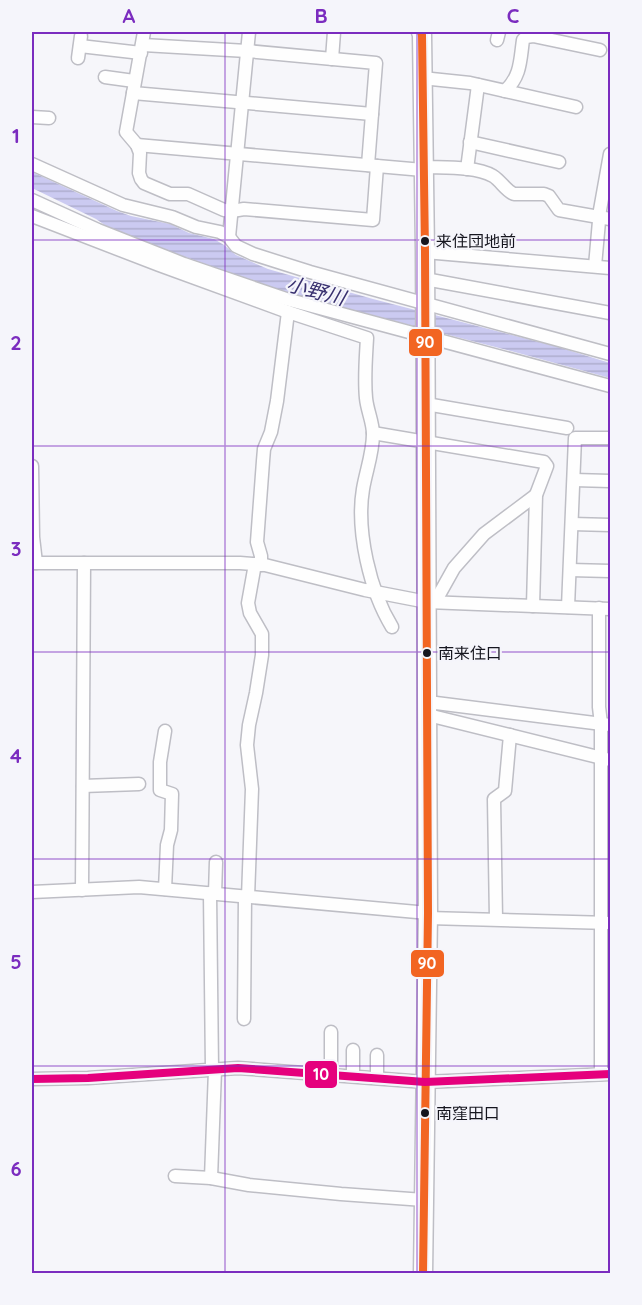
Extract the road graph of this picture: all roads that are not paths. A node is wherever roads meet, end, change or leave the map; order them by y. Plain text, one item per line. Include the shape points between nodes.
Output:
1 (144, 32) edge
2 (249, 32) edge
3 (334, 32) edge
4 (421, 32) edge
5 (80, 47) dead end
6 (142, 49) junction
7 (600, 50) dead end
8 (247, 51) junction
9 (332, 59) junction
10 (105, 77) dead end
11 (423, 78) junction
12 (478, 85) junction
13 (134, 87) junction
14 (505, 90) junction
15 (242, 103) junction
16 (576, 107) dead end
17 (372, 114) junction
18 (32, 117) edge
19 (49, 118) dead end
20 (470, 142) junction
21 (137, 145) junction
22 (237, 153) junction
23 (610, 154) edge
24 (559, 162) dead end
25 (32, 164) edge
26 (372, 165) junction
27 (423, 168) junction
28 (467, 170) junction
29 (32, 200) edge
30 (232, 211) junction
31 (32, 216) edge
32 (605, 218) edge
33 (229, 237) junction
34 (425, 252) junction
35 (595, 266) junction
36 (610, 268) edge
37 (425, 279) junction
38 (425, 306) junction
39 (288, 312) junction
40 (610, 313) edge
41 (426, 336) junction
42 (610, 354) edge
43 (610, 386) edge
44 (426, 404) junction
45 (567, 428) dead end
46 (373, 434) junction
47 (610, 438) edge
48 (426, 442) junction
49 (32, 466) edge
50 (574, 480) junction
51 (610, 481) edge
52 (536, 495) junction
53 (572, 524) junction
54 (610, 525) edge
55 (34, 563) edge
56 (84, 563) junction
57 (258, 565) junction
58 (570, 570) junction
59 (610, 571) edge
60 (374, 592) junction
61 (431, 602) junction
62 (533, 606) junction
63 (568, 607) junction
64 (605, 609) edge
65 (392, 627) dead end
66 (428, 709) junction
67 (606, 725) edge
68 (165, 731) dead end
69 (510, 735) junction
70 (606, 759) edge
71 (139, 784) dead end
72 (83, 786) junction
73 (216, 862) dead end
74 (165, 889) junction
75 (82, 890) junction
76 (32, 892) edge
77 (212, 893) junction
78 (247, 896) junction
79 (428, 915) junction
80 (496, 919) junction
81 (606, 923) edge
82 (244, 1019) dead end
83 (332, 1032) dead end
84 (353, 1050) dead end
85 (377, 1054) dead end
86 (214, 1070) junction
87 (606, 1074) edge
88 (332, 1075) junction
89 (353, 1076) junction
90 (377, 1078) junction
91 (32, 1080) edge
92 (425, 1082) junction
93 (175, 1176) dead end
94 (211, 1178) junction
95 (424, 1200) junction
96 (423, 1274) edge

1 - 6 street
2 - 8 street
3 - 9 street
4 - 11 main road
5 - 6 street
6 - 8 street
6 - 13 street
7 - 14 street via 526,36 517,75
8 - 9 street
8 - 15 street
9 - 17 street via 376,63
10 - 13 street
11 - 12 street
11 - 27 main road
12 - 14 street
12 - 20 street
13 - 15 street
13 - 21 street via 126,132
14 - 16 street
15 - 17 street
15 - 22 street
17 - 26 street
18 - 19 street
20 - 24 street
20 - 28 street
21 - 22 street
21 - 30 street via 139,173 144,183
22 - 26 street
22 - 30 street
23 - 32 street
25 - 33 street via 123,205
26 - 27 street
26 - 30 street via 373,220
27 - 28 street
27 - 34 main road
28 - 32 street via 490,174 510,193 544,194 559,210
29 - 41 street via 184,264 286,299
30 - 33 street
31 - 39 street
32 - 35 street
33 - 38 street via 236,246 253,254
34 - 35 street
34 - 37 main road
35 - 36 street
37 - 38 main road
37 - 40 street
38 - 41 main road
38 - 42 street
39 - 46 street via 367,338 366,396
39 - 57 street via 277,401 264,449
41 - 43 street
41 - 44 main road
44 - 45 street
44 - 48 main road
46 - 48 street
46 - 60 street via 361,505 364,549
47 - 50 street via 575,438
48 - 52 street via 544,462 547,466
48 - 61 main road
49 - 55 street
50 - 51 street
50 - 53 street
52 - 61 street via 484,534
52 - 62 street
53 - 54 street
53 - 58 street
55 - 56 street
56 - 57 street
56 - 72 street
57 - 60 street
57 - 78 street via 248,603 262,634 262,655 247,745 252,789
58 - 59 street
58 - 63 street
60 - 61 street
60 - 65 street
61 - 62 street
61 - 66 main road
62 - 63 street
63 - 64 street
64 - 67 street via 599,706
66 - 67 street
66 - 69 street
66 - 79 main road
67 - 70 street
68 - 74 street via 160,790 172,794
69 - 70 street
69 - 80 street via 505,791 494,799
70 - 81 street
71 - 72 street
72 - 75 street
73 - 77 street
74 - 75 street
74 - 77 street
75 - 76 street
77 - 78 street
77 - 86 street
78 - 79 street
78 - 82 street
79 - 80 street
79 - 92 main road
80 - 81 street
81 - 87 street
83 - 88 street
84 - 89 street
85 - 90 street
86 - 88 street via 238,1068
86 - 91 street
86 - 94 street
87 - 92 street
88 - 89 street
89 - 90 street
90 - 92 street
92 - 95 main road
93 - 94 street
94 - 95 street via 249,1185
95 - 96 main road

